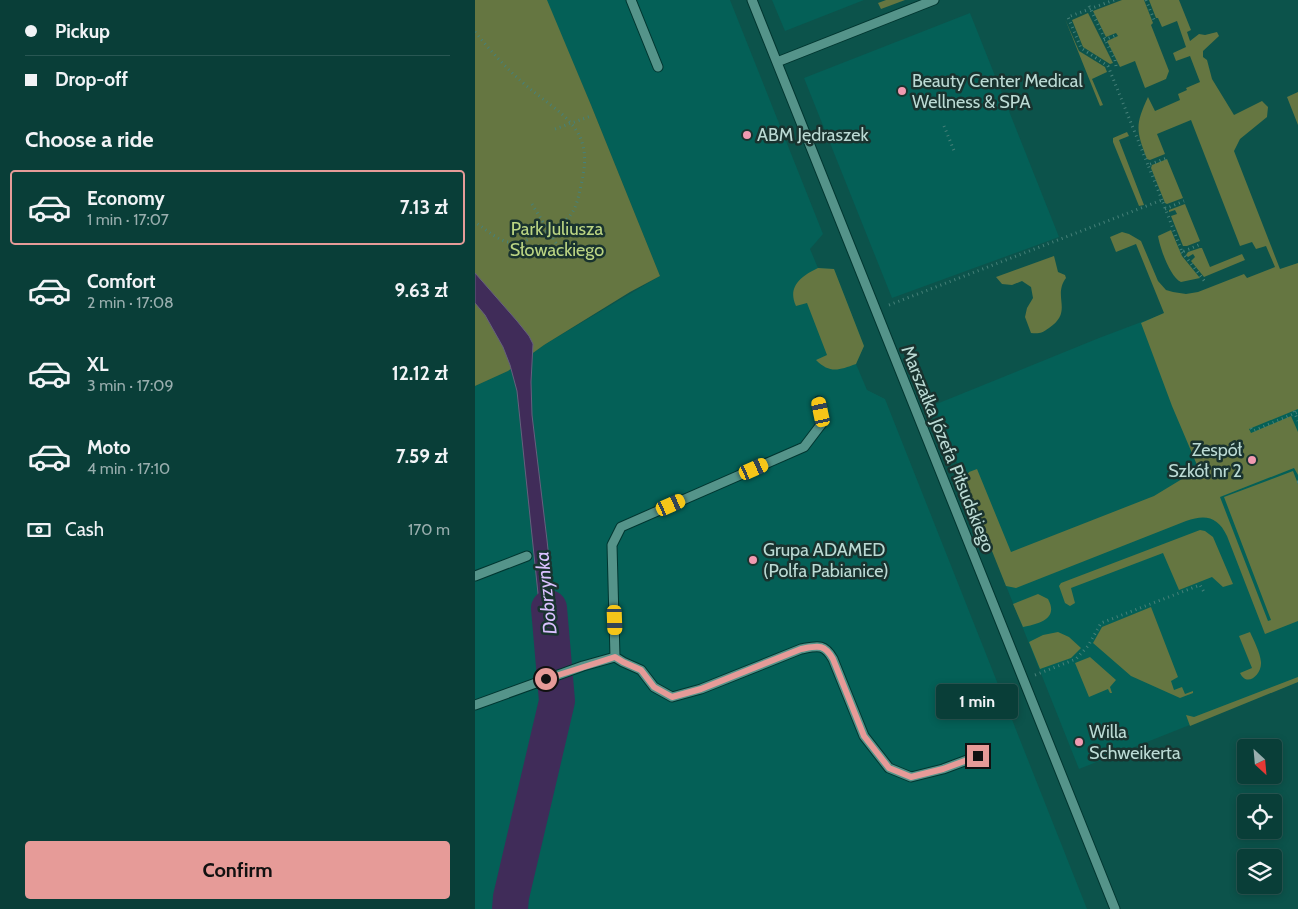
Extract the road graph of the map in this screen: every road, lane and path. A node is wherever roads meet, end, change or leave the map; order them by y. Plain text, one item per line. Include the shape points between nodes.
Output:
1 (631, 0) edge
2 (752, 0) edge
3 (934, 0) edge
4 (1114, 0) edge
5 (1146, 0) edge
6 (1089, 8) junction
7 (1155, 22) dead end
8 (475, 32) edge
9 (1117, 35) dead end
10 (1105, 40) junction
11 (777, 62) junction
12 (658, 66) dead end
13 (1108, 66) junction
14 (591, 116) dead end
15 (572, 123) junction
16 (944, 126) dead end
17 (555, 129) dead end
18 (955, 153) dead end
19 (1167, 158) dead end
20 (1148, 165) junction
21 (1162, 200) junction
22 (1184, 201) dead end
23 (533, 204) dead end
24 (1165, 209) junction
25 (475, 222) edge
26 (548, 231) junction
27 (1201, 244) dead end
28 (1183, 252) junction
29 (562, 253) dead end
30 (1206, 283) dead end
31 (889, 305) dead end
32 (819, 401) dead end
33 (1295, 412) edge
34 (1298, 421) edge
35 (1251, 428) dead end
36 (527, 556) dead end
37 (475, 576) edge
38 (1204, 592) dead end
39 (615, 657) junction
40 (1023, 680) junction
41 (475, 706) edge
42 (978, 756) dead end
43 (1115, 909) edge

1 - 12 street
2 - 11 street, Marszałka Józefa Piłsudskiego
3 - 11 street
4 - 6 path
5 - 7 path
6 - 10 path
6 - 13 path via 1068,17 1081,48
8 - 15 path via 505,67
9 - 10 path
10 - 13 path via 1115,65
11 - 40 street, Marszałka Józefa Piłsudskiego
13 - 20 path
14 - 15 path
15 - 17 path
15 - 26 path via 585,149 583,179 575,209 563,223
16 - 18 path
19 - 20 path
20 - 21 path
21 - 24 path
21 - 31 path
22 - 24 path
23 - 26 path
24 - 28 path
25 - 26 path via 494,236 512,243 527,241
26 - 29 path
27 - 28 path
28 - 30 path
32 - 39 street via 823,422 804,447 621,527 613,545
33 - 34 path
33 - 35 path via 1253,430
36 - 37 street
38 - 40 path via 1200,585 1101,623 1077,659
39 - 41 street
39 - 42 street via 641,670 654,687 672,697 817,646 828,650 864,736 889,768 911,777
40 - 43 street, Marszałka Józefa Piłsudskiego

